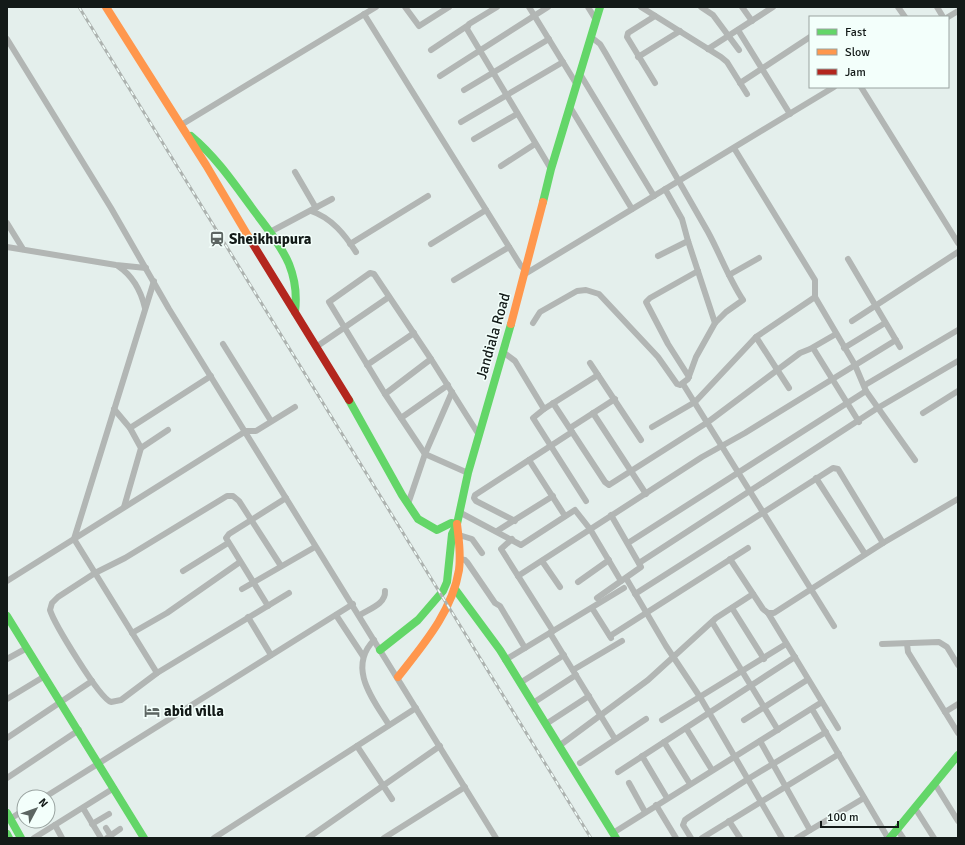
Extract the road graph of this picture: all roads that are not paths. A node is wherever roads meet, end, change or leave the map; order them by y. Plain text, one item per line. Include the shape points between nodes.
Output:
1 (106, 7) edge
2 (376, 7) edge
3 (405, 7) edge
4 (449, 7) edge
5 (529, 7) edge
6 (548, 7) edge
7 (588, 7) edge
8 (600, 7) edge
9 (641, 7) edge
10 (701, 7) edge
11 (742, 7) edge
12 (773, 7) edge
13 (898, 7) edge
14 (937, 7) edge
15 (494, 8) edge
16 (958, 11) edge
17 (364, 14) junction
18 (535, 16) junction
19 (655, 16) junction
20 (904, 16) edge
21 (942, 16) edge
22 (949, 16) edge
23 (596, 20) junction
24 (752, 21) junction
25 (467, 26) junction
26 (738, 30) junction
27 (680, 31) junction
28 (729, 36) junction
29 (591, 38) junction
30 (7, 39) edge
31 (549, 39) junction
32 (809, 39) edge
33 (708, 49) junction
34 (431, 50) dead end
35 (739, 50) dead end
36 (479, 51) junction
37 (638, 56) junction
38 (563, 62) junction
39 (762, 69) junction
40 (492, 73) junction
41 (580, 74) junction
42 (440, 76) dead end
43 (655, 83) dead end
44 (740, 83) junction
45 (577, 85) junction
46 (832, 88) edge
47 (862, 88) edge
48 (464, 90) dead end
49 (747, 94) dead end
50 (506, 95) junction
51 (570, 107) junction
52 (517, 114) junction
53 (790, 114) junction
54 (461, 122) dead end
55 (183, 128) junction
56 (474, 139) dead end
57 (535, 144) junction
58 (734, 148) junction
59 (500, 166) dead end
60 (551, 170) junction
61 (295, 172) dead end
62 (677, 182) junction
63 (665, 189) junction
64 (428, 196) dead end
65 (654, 196) junction
66 (332, 199) dead end
67 (632, 209) junction
68 (313, 210) junction
69 (486, 210) junction
70 (7, 223) edge
71 (270, 232) junction
72 (688, 241) junction
73 (958, 243) edge
74 (350, 244) junction
75 (431, 244) dead end
76 (7, 247) edge
77 (509, 247) junction
78 (22, 249) junction
79 (356, 252) dead end
80 (958, 252) edge
81 (658, 256) dead end
82 (759, 258) dead end
83 (848, 259) dead end
84 (116, 265) junction
85 (146, 268) junction
86 (698, 271) junction
87 (526, 273) junction
88 (729, 275) junction
89 (454, 280) dead end
90 (154, 281) junction
91 (389, 297) junction
92 (816, 297) junction
93 (874, 305) junction
94 (145, 309) junction
95 (295, 312) junction
96 (852, 320) dead end
97 (533, 323) dead end
98 (716, 323) junction
99 (885, 323) junction
100 (345, 328) junction
101 (958, 330) edge
102 (414, 333) junction
103 (836, 334) junction
104 (756, 338) junction
105 (896, 340) junction
106 (223, 344) dead end
107 (316, 347) junction
108 (900, 347) dead end
109 (814, 348) junction
110 (844, 348) junction
111 (503, 352) junction
112 (431, 359) junction
113 (958, 362) edge
114 (590, 363) dead end
115 (367, 365) junction
116 (855, 365) junction
117 (777, 369) junction
118 (598, 375) junction
119 (211, 376) junction
120 (689, 377) junction
121 (833, 379) junction
122 (683, 384) junction
123 (448, 385) junction
124 (789, 388) dead end
125 (866, 388) junction
126 (958, 391) edge
127 (452, 392) junction
128 (385, 394) junction
129 (615, 399) junction
130 (695, 402) junction
131 (553, 403) junction
132 (848, 404) junction
133 (295, 407) dead end
134 (879, 407) junction
135 (114, 408) junction
136 (544, 409) junction
137 (594, 413) junction
138 (923, 413) dead end
139 (400, 418) junction
140 (271, 421) junction
141 (708, 422) junction
142 (859, 422) junction
143 (652, 427) dead end
144 (130, 428) junction
145 (168, 430) dead end
146 (571, 430) junction
147 (246, 431) junction
148 (479, 435) junction
149 (641, 440) dead end
150 (551, 446) junction
151 (722, 446) junction
152 (141, 448) junction
153 (425, 454) junction
154 (529, 460) junction
155 (915, 460) dead end
156 (631, 471) junction
157 (737, 472) junction
158 (468, 473) junction
159 (816, 478) junction
160 (750, 491) junction
161 (646, 494) junction
162 (553, 496) junction
163 (286, 498) junction
164 (958, 499) edge
165 (586, 501) dead end
166 (408, 504) junction
167 (124, 507) junction
168 (459, 512) junction
169 (764, 512) junction
170 (611, 515) junction
171 (566, 516) junction
172 (251, 520) junction
173 (515, 521) junction
174 (457, 524) junction
175 (590, 529) junction
176 (497, 531) junction
177 (459, 535) junction
178 (74, 538) junction
179 (512, 539) junction
180 (228, 543) junction
181 (628, 543) junction
182 (883, 543) junction
183 (316, 547) junction
184 (748, 548) dead end
185 (482, 553) dead end
186 (865, 554) junction
187 (459, 559) junction
188 (730, 559) junction
189 (609, 560) junction
190 (542, 561) junction
191 (240, 562) junction
192 (639, 563) junction
193 (281, 566) junction
194 (183, 571) dead end
195 (95, 573) junction
196 (518, 576) junction
197 (624, 580) junction
198 (7, 581) edge
199 (253, 582) junction
200 (578, 582) dead end
201 (560, 587) dead end
202 (624, 588) dead end
203 (242, 589) dead end
204 (455, 589) junction
205 (811, 589) junction
206 (385, 591) dead end
207 (289, 593) dead end
208 (635, 594) junction
209 (753, 594) junction
210 (597, 598) dead end
211 (353, 604) junction
212 (268, 606) junction
213 (592, 608) junction
214 (732, 608) junction
215 (647, 613) junction
216 (768, 613) junction
217 (360, 615) junction
218 (336, 616) junction
219 (248, 617) junction
220 (8, 618) edge
221 (712, 622) junction
222 (834, 626) dead end
223 (552, 632) junction
224 (132, 633) junction
225 (610, 636) junction
226 (374, 640) junction
227 (622, 641) dead end
228 (786, 644) junction
229 (882, 644) dead end
230 (907, 644) junction
231 (615, 645) junction
232 (27, 648) junction
233 (525, 648) junction
234 (380, 650) junction
235 (271, 655) junction
236 (564, 655) junction
237 (363, 656) junction
238 (673, 656) junction
239 (795, 657) junction
240 (7, 659) edge
241 (764, 659) junction
242 (505, 660) junction
243 (958, 665) edge
244 (742, 671) junction
245 (157, 673) junction
246 (575, 673) junction
247 (45, 676) junction
248 (398, 677) junction
249 (807, 680) junction
250 (92, 682) junction
251 (520, 683) junction
252 (751, 686) junction
253 (589, 696) junction
254 (700, 697) junction
255 (7, 699) edge
256 (61, 702) junction
257 (822, 702) junction
258 (532, 703) junction
259 (958, 704) edge
260 (765, 707) junction
261 (416, 708) junction
262 (812, 708) junction
263 (945, 712) junction
264 (709, 713) junction
265 (602, 716) junction
266 (646, 719) dead end
267 (662, 720) dead end
268 (744, 720) dead end
269 (546, 724) junction
270 (389, 725) junction
271 (686, 728) junction
272 (838, 728) dead end
273 (78, 730) junction
274 (778, 730) junction
275 (826, 732) junction
276 (958, 733) edge
277 (7, 738) edge
278 (615, 739) junction
279 (760, 741) junction
280 (664, 742) junction
281 (356, 746) junction
282 (440, 746) junction
283 (559, 746) junction
284 (839, 754) junction
285 (642, 756) junction
286 (735, 756) junction
287 (958, 757) edge
288 (580, 762) dead end
289 (99, 763) junction
290 (773, 763) junction
291 (712, 770) junction
292 (618, 772) dead end
293 (7, 778) edge
294 (748, 778) junction
295 (629, 783) dead end
296 (690, 784) junction
297 (935, 784) junction
298 (382, 786) junction
299 (785, 786) junction
300 (465, 787) junction
301 (114, 788) junction
302 (56, 790) edge
303 (667, 798) junction
304 (864, 798) junction
305 (392, 799) dead end
306 (760, 801) junction
307 (656, 805) junction
308 (83, 808) junction
309 (915, 808) junction
310 (645, 812) junction
311 (109, 814) dead end
312 (8, 816) edge
313 (729, 821) junction
314 (958, 821) edge
315 (92, 824) junction
316 (56, 825) edge
317 (56, 828) edge
318 (106, 828) dead end
319 (50, 829) edge
320 (120, 829) dead end
321 (897, 829) junction
322 (7, 834) edge
323 (808, 834) edge
324 (614, 836) edge
325 (97, 837) edge
326 (109, 837) edge
327 (218, 837) edge
328 (9, 838) edge
329 (21, 838) edge
330 (34, 838) edge
331 (62, 838) edge
332 (144, 838) edge
333 (308, 838) edge
334 (384, 838) edge
335 (496, 838) edge
336 (676, 838) edge
337 (691, 838) edge
338 (702, 838) edge
339 (740, 838) edge
340 (782, 838) edge
341 (797, 838) edge
342 (889, 838) edge
343 (903, 838) edge
344 (934, 838) edge

1 - 55 main road
2 - 17 street
3 - 4 street via 419,26
5 - 18 street
6 - 18 street
7 - 23 street
8 - 23 main road, Jandiala Road
9 - 19 street
10 - 28 street via 713,15
11 - 24 street
12 - 24 street
13 - 20 street
14 - 21 street
15 - 25 street
16 - 22 street
17 - 55 street
17 - 69 street
18 - 31 street
18 - 36 street
19 - 27 street
19 - 37 street via 627,35
23 - 29 main road, Jandiala Road
24 - 26 street
25 - 34 street
25 - 36 street via 468,33
26 - 28 street
26 - 39 street
27 - 33 street
27 - 37 street
28 - 33 street
28 - 35 street
29 - 41 main road, Jandiala Road
29 - 62 street via 600,44 606,54
30 - 85 street
31 - 38 street
31 - 40 street
32 - 39 street
33 - 44 street via 727,62
36 - 40 street
36 - 42 street
37 - 43 street
38 - 45 street
38 - 50 street
39 - 44 street
39 - 53 street
40 - 48 street
40 - 50 street
41 - 45 main road, Jandiala Road
41 - 65 street
44 - 49 street
45 - 51 main road, Jandiala Road
46 - 53 street
47 - 73 street
50 - 52 street
50 - 54 street
51 - 60 main road, Jandiala Road
51 - 67 street
52 - 56 street
52 - 57 street
53 - 58 street
55 - 71 main road via 202,144
55 - 95 main road
57 - 59 street
57 - 60 street
58 - 62 street
58 - 92 street via 815,280
60 - 87 main road, Jandiala Road
61 - 68 street
62 - 63 street
62 - 88 street via 708,232
63 - 65 street
63 - 72 street via 679,212
64 - 74 street
65 - 67 street
66 - 68 street
67 - 87 street
68 - 71 street
68 - 74 street via 340,230
69 - 75 street
69 - 77 street
70 - 78 street
71 - 95 main road via 280,246 293,278
72 - 81 street
72 - 86 street
74 - 79 street
76 - 78 street
77 - 87 street
77 - 89 street
78 - 84 street
80 - 93 street
82 - 88 street
83 - 93 street
84 - 85 street
84 - 94 street via 135,283
85 - 90 street
86 - 98 street
86 - 120 street via 650,298 646,303
87 - 111 main road, Jandiala Road
88 - 98 street via 743,300
90 - 94 street
90 - 119 street via 169,310
91 - 100 street
91 - 100 street via 372,273 329,302
91 - 102 street
92 - 103 street
92 - 104 street
93 - 96 street
93 - 99 street
94 - 135 street
95 - 107 main road
97 - 122 street via 540,312 577,291 593,291 600,294 658,357 677,384
98 - 120 street via 696,357
99 - 105 street
99 - 110 street
100 - 107 street
100 - 115 street
101 - 125 street
102 - 112 street
102 - 115 street
103 - 109 street
103 - 110 street
104 - 117 street
104 - 130 street
105 - 108 street
105 - 116 street
106 - 140 street
107 - 166 main road
109 - 117 street via 800,353
109 - 121 street
110 - 116 street
111 - 136 street via 514,361
111 - 148 main road, Jandiala Road
112 - 123 street
112 - 128 street
113 - 134 street
114 - 118 street
115 - 128 street
116 - 121 street
116 - 125 street
117 - 124 street
117 - 141 street
118 - 129 street
118 - 131 street
119 - 144 street
119 - 147 street
120 - 122 street
121 - 132 street
121 - 151 street
122 - 130 street
123 - 127 street
123 - 139 street
125 - 132 street
125 - 134 street
126 - 138 street
127 - 148 street
127 - 153 street
128 - 139 street
129 - 137 street
129 - 149 street
130 - 141 street
130 - 143 street
131 - 136 street
131 - 146 street
132 - 142 street
132 - 157 street
133 - 140 street
134 - 142 street
134 - 155 street
135 - 144 street
135 - 178 street
136 - 150 street via 533,418
137 - 146 street
137 - 156 street
139 - 153 street
140 - 147 street via 256,431
141 - 151 street
141 - 156 street
142 - 160 street
144 - 152 street
145 - 152 street
146 - 150 street
146 - 156 street via 608,484
147 - 163 street
147 - 167 street
148 - 158 main road, Jandiala Road
150 - 154 street
150 - 165 street
151 - 157 street
151 - 161 street
152 - 167 street
153 - 158 street
153 - 166 street
154 - 162 street
154 - 173 street via 474,497 476,501
156 - 161 street
157 - 160 street
157 - 181 street
158 - 168 main road, Jandiala Road
159 - 169 street
159 - 182 street via 833,468 838,469
159 - 186 street
160 - 169 street
160 - 192 street
161 - 170 street
162 - 171 street
162 - 173 street
163 - 172 street
163 - 183 street
164 - 182 street
166 - 174 main road via 418,519 426,525 440,530 451,523
167 - 178 street
168 - 174 main road, Jandiala Road
168 - 176 street
169 - 205 street
169 - 208 street
170 - 175 street
170 - 181 street
171 - 175 street via 577,511
171 - 179 street via 522,544
172 - 180 street via 229,534 226,538
172 - 193 street
172 - 195 street via 236,498 225,496 125,558
173 - 176 street
174 - 177 main road
174 - 234 main road, Jandiala Road via 452,534 450,566 443,591 418,620
175 - 189 street
175 - 190 street
176 - 179 street
177 - 185 street via 472,539
177 - 187 main road
178 - 195 street
178 - 198 street
179 - 196 street via 501,549
180 - 191 street
180 - 194 street
181 - 192 street
182 - 186 street
183 - 193 street
183 - 211 street
184 - 188 street
186 - 205 street
187 - 204 main road
187 - 233 street via 467,562 495,603 500,606
188 - 209 street
188 - 215 street
189 - 197 street
189 - 200 street
190 - 196 street
190 - 201 street
191 - 199 street
191 - 224 street via 167,613
192 - 197 street via 640,568
193 - 199 street
195 - 224 street
195 - 250 street via 58,597 50,610
196 - 223 street
197 - 208 street
197 - 210 street
199 - 203 street
199 - 212 street
202 - 213 street
204 - 242 main road
204 - 248 main road via 449,607
205 - 216 street via 777,612
205 - 222 street
206 - 217 street via 382,601
207 - 212 street
208 - 215 street
209 - 214 street
209 - 216 street
211 - 217 street
211 - 218 street
212 - 219 street
213 - 223 street
213 - 225 street
214 - 221 street
214 - 241 street
215 - 225 street
215 - 238 street
216 - 228 street
217 - 226 street
218 - 235 street
218 - 237 street
219 - 235 street
219 - 245 street
220 - 232 main road
221 - 238 street
221 - 244 street
223 - 233 street
223 - 236 street
224 - 245 street
225 - 231 street
226 - 234 street
226 - 237 street
227 - 231 street
228 - 239 street
228 - 241 street
229 - 230 street
230 - 243 street via 944,644
230 - 263 street via 908,652
231 - 246 street
232 - 240 street
232 - 247 main road
233 - 242 street
234 - 248 street
235 - 289 street
236 - 246 street
236 - 251 street
237 - 270 street via 361,671 370,694
238 - 254 street
238 - 265 street via 648,680
239 - 249 street
239 - 252 street
241 - 244 street
242 - 251 main road
244 - 252 street
244 - 254 street
245 - 250 street via 121,700 111,702 103,698
246 - 253 street
246 - 258 street
247 - 255 street
247 - 256 main road
248 - 261 street
249 - 257 street
249 - 260 street
250 - 256 street
251 - 258 main road
252 - 260 street
252 - 264 street
253 - 265 street
253 - 269 street
254 - 264 street
254 - 267 street
256 - 273 main road
256 - 277 street
257 - 262 street
257 - 272 street
258 - 269 main road
259 - 263 street
260 - 268 street
260 - 274 street
261 - 270 street
261 - 282 street
262 - 274 street
262 - 275 street
263 - 276 street
264 - 271 street
264 - 286 street
265 - 278 street
265 - 283 street
266 - 278 street
269 - 283 main road
270 - 281 street
271 - 280 street
271 - 291 street
273 - 289 main road
273 - 293 street
274 - 279 street
275 - 284 street
275 - 290 street
278 - 288 street
279 - 286 street
279 - 290 street
280 - 285 street
280 - 296 street
281 - 298 street
281 - 327 street
282 - 298 street
282 - 300 street
283 - 324 main road
284 - 299 street
284 - 304 street
285 - 292 street
285 - 303 street
286 - 291 street
286 - 294 street
287 - 297 main road
289 - 301 main road
289 - 302 street
290 - 294 street
290 - 299 street
291 - 296 street
294 - 306 street
294 - 337 street via 685,820 683,825
295 - 310 street
296 - 303 street
297 - 309 main road
297 - 314 street
298 - 305 street
298 - 333 street
299 - 306 street
299 - 323 street
300 - 334 street
300 - 335 street
301 - 308 street
301 - 332 main road
303 - 307 street
304 - 323 street
304 - 342 street
306 - 313 street
306 - 340 street
307 - 310 street
307 - 336 street
308 - 315 street
308 - 316 street
309 - 321 main road
309 - 344 street
310 - 324 street
311 - 315 street
312 - 329 main road
313 - 338 street
313 - 339 street
315 - 325 street
317 - 331 street
318 - 326 street
319 - 330 street
320 - 326 street
321 - 342 main road
321 - 343 street
322 - 328 main road
323 - 341 street

